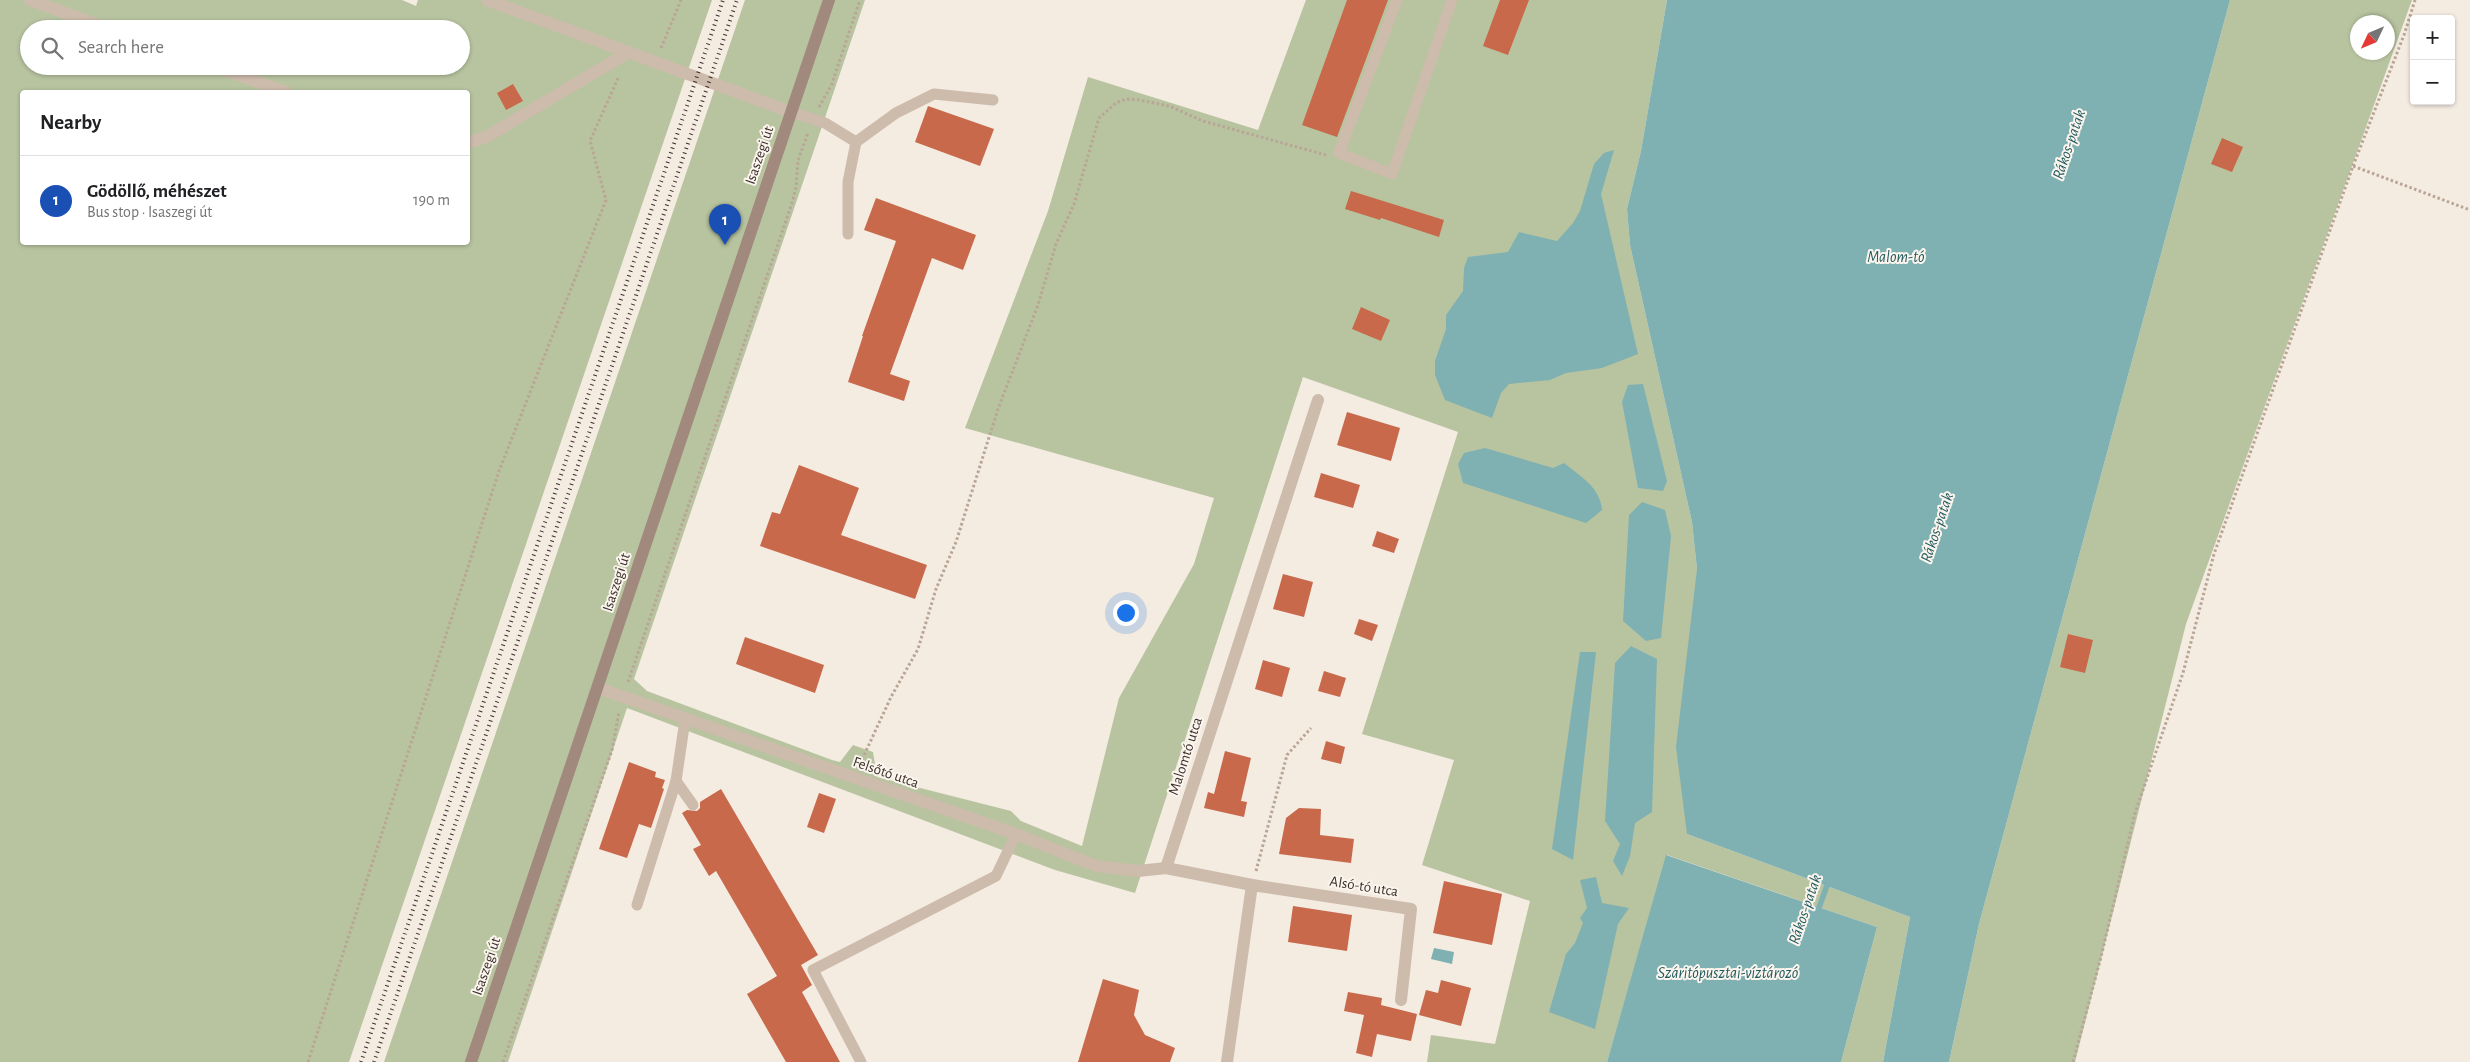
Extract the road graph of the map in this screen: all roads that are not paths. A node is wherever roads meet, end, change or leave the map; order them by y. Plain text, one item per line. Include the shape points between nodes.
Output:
1 (30, 0) edge
2 (487, 0) edge
3 (829, 0) edge
4 (1397, 0) edge
5 (1452, 0) edge
6 (84, 20) edge
7 (629, 52) junction
8 (238, 75) edge
9 (280, 90) edge
10 (993, 100) dead end
11 (791, 112) junction
12 (470, 142) edge
13 (856, 142) junction
14 (848, 234) dead end
15 (1318, 400) dead end
16 (598, 688) junction
17 (685, 720) junction
18 (676, 781) junction
19 (693, 805) dead end
20 (1016, 834) junction
21 (1166, 868) junction
22 (1252, 885) junction
23 (638, 905) dead end
24 (1401, 1000) dead end
25 (471, 1062) edge
26 (861, 1062) edge
27 (1227, 1062) edge

1 - 6 street
2 - 7 street
3 - 11 main road, Isaszegi út
4 - 5 lane via 1339,153 1392,174
7 - 11 street
7 - 12 street via 488,136
8 - 9 street
10 - 13 lane via 934,94 896,113
11 - 13 lane via 814,118
11 - 16 main road, Isaszegi út
13 - 14 lane via 848,182
15 - 21 street, Malomtó utca
16 - 17 street, Felsőtó utca
16 - 25 main road, Isaszegi út
17 - 18 lane
17 - 20 street, Felsőtó utca
18 - 19 lane
18 - 23 lane
20 - 21 street, Felsőtó utca via 1096,866 1138,871
20 - 26 lane via 996,876 813,970
21 - 22 street
22 - 24 street, Alsó-tó utca via 1411,909
22 - 27 street

